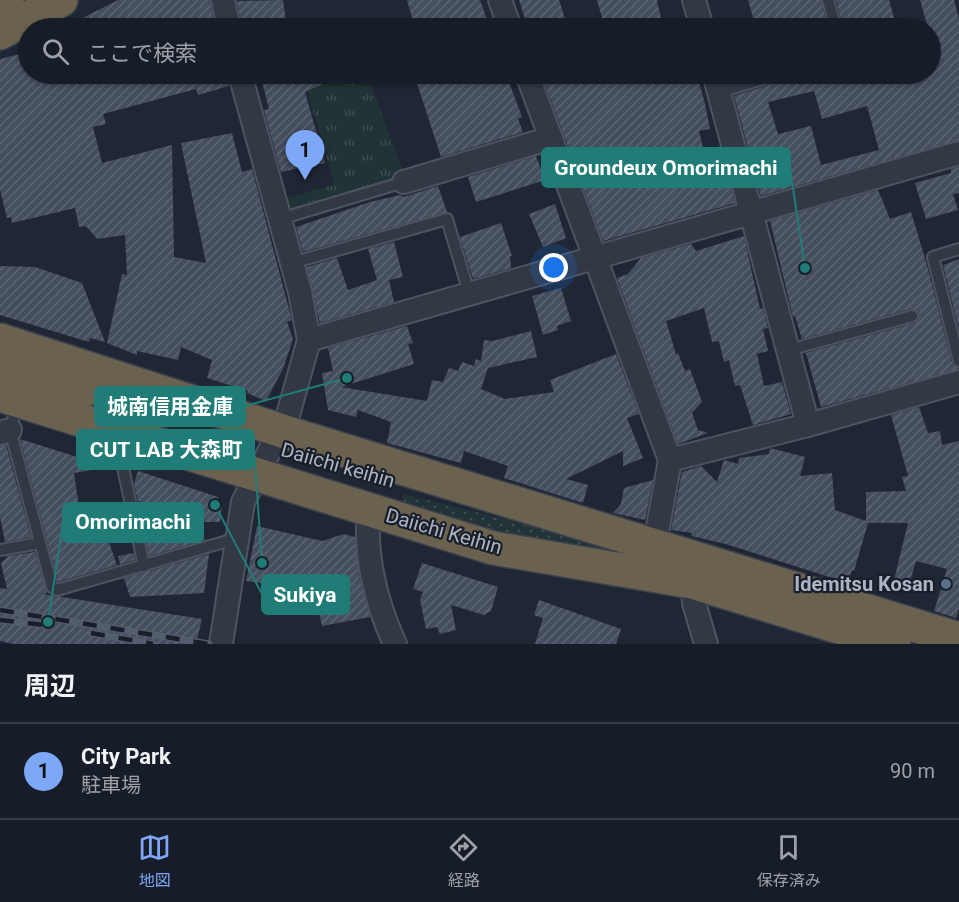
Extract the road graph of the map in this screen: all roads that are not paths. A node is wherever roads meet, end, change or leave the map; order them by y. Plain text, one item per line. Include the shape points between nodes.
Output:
1 (61, 0) edge
2 (223, 0) edge
3 (500, 0) edge
4 (694, 0) edge
5 (828, 0) edge
6 (3, 10) edge
7 (228, 18) edge
8 (506, 18) edge
9 (699, 18) edge
10 (833, 18) edge
11 (531, 84) edge
12 (717, 84) edge
13 (239, 86) edge
14 (551, 138) junction
15 (959, 153) edge
16 (404, 182) joint
17 (753, 212) junction
18 (280, 219) junction
19 (959, 249) edge
20 (594, 257) junction
21 (292, 263) junction
22 (469, 294) junction
23 (912, 316) dead end
24 (0, 340) edge
25 (309, 340) junction
26 (789, 350) junction
27 (959, 361) edge
28 (0, 366) edge
29 (959, 382) edge
30 (7, 414) edge
31 (808, 425) junction
32 (130, 435) junction
33 (270, 450) junction
34 (670, 460) junction
35 (369, 509) junction
36 (540, 511) joint
37 (239, 538) junction
38 (40, 543) junction
39 (0, 550) edge
40 (648, 559) junction
41 (144, 566) junction
42 (692, 582) junction
43 (959, 639) edge
44 (221, 644) edge
45 (395, 644) edge
46 (705, 644) edge
47 (894, 644) edge

1 - 6 highway
2 - 7 street
3 - 8 street
4 - 9 street
5 - 10 lane
11 - 14 street
12 - 17 street
13 - 18 street
14 - 16 street
14 - 20 street
15 - 17 street
16 - 18 lane
17 - 20 street
17 - 26 street
18 - 21 street
19 - 27 lane via 933,257
20 - 22 street
20 - 34 street
21 - 22 lane via 447,219
21 - 25 street
22 - 25 street
23 - 26 lane
24 - 33 highway
25 - 33 street via 288,415
26 - 31 street
28 - 33 highway, Daiichi keihin
29 - 31 street
30 - 32 highway, Daiichi Keihin
30 - 38 lane
31 - 34 street via 730,441
32 - 33 highway, Daiichi Keihin
32 - 41 lane via 122,463
33 - 35 highway, Daiichi Keihin
33 - 36 highway, Daiichi keihin via 461,498
33 - 37 street via 243,502
34 - 40 street
35 - 40 highway, Daiichi Keihin via 493,548
35 - 45 street via 366,534 376,589
36 - 40 highway, Daiichi Keihin
37 - 41 lane
37 - 44 street
38 - 39 lane
38 - 41 lane via 52,587 57,590
40 - 42 highway, Daiichi Keihin
40 - 43 highway, Daiichi Keihin
42 - 46 street
42 - 47 highway, Daiichi Keihin

